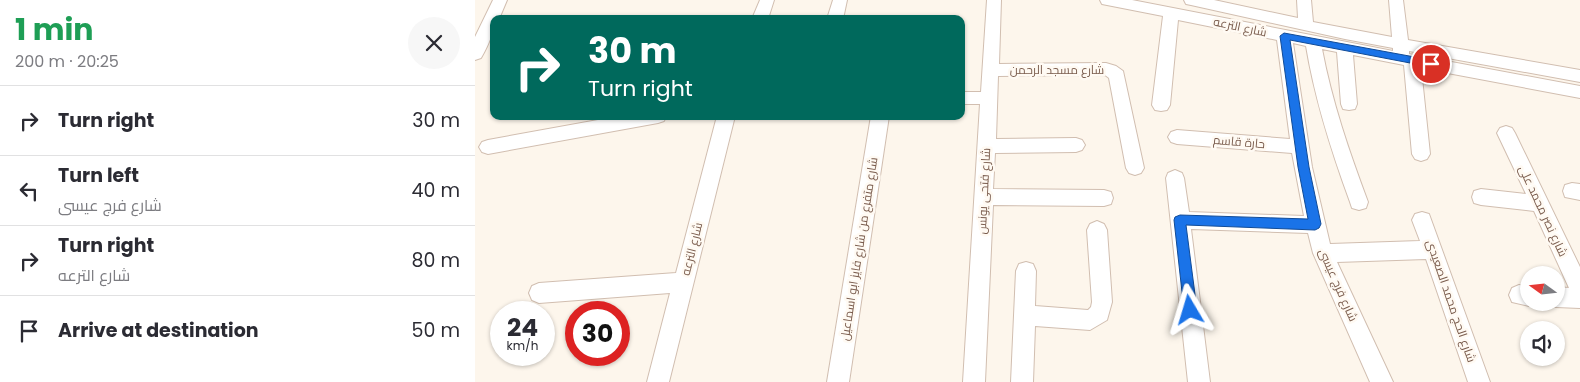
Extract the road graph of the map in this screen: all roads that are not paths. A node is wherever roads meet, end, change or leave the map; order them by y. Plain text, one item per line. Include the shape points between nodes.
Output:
1 (500, 0) edge
2 (767, 0) edge
3 (840, 0) edge
4 (994, 0) edge
5 (1107, 0) edge
6 (1191, 0) edge
7 (1264, 0) edge
8 (1304, 0) edge
9 (1397, 0) edge
10 (1209, 2) edge
11 (1171, 12) junction
12 (493, 15) edge
13 (761, 15) edge
14 (836, 15) edge
15 (1265, 16) junction
16 (490, 22) edge
17 (1310, 33) junction
18 (1284, 36) junction
19 (1345, 48) junction
20 (475, 54) edge
21 (1405, 54) junction
22 (991, 70) junction
23 (1580, 76) edge
24 (1580, 92) edge
25 (965, 98) edge
26 (989, 98) junction
27 (1349, 104) dead end
28 (1161, 105) dead end
29 (635, 120) edge
30 (725, 120) edge
31 (879, 120) edge
32 (1506, 133) dead end
33 (1177, 137) dead end
34 (1076, 144) dead end
35 (987, 146) junction
36 (488, 147) dead end
37 (1300, 147) junction
38 (1421, 154) dead end
39 (1135, 168) dead end
40 (1175, 178) dead end
41 (984, 197) junction
42 (1481, 197) dead end
43 (1104, 198) dead end
44 (1359, 202) dead end
45 (1540, 204) junction
46 (1180, 220) junction
47 (1422, 220) dead end
48 (1315, 224) junction
49 (1097, 230) dead end
50 (1433, 250) junction
51 (1323, 253) junction
52 (1026, 271) dead end
53 (684, 282) junction
54 (1580, 290) edge
55 (539, 293) dead end
56 (1565, 297) edge
57 (1580, 298) edge
58 (1025, 315) junction
59 (658, 382) edge
60 (838, 382) edge
61 (974, 382) edge
62 (1022, 382) edge
63 (1199, 382) edge
64 (1382, 382) edge
65 (1479, 382) edge

1 - 12 street
2 - 13 street
3 - 14 street
4 - 22 street, شارع فتحى يونس
5 - 11 street, شارع الترعه
6 - 10 street, شارع الترعه
7 - 15 street
8 - 17 street
9 - 21 street
10 - 15 street, شارع الترعه
11 - 18 street, شارع الترعه
11 - 28 street
15 - 17 street, شارع الترعه
16 - 20 street
17 - 18 street, شارع الترعه
17 - 19 street, شارع الترعه
17 - 21 street, شارع الترعه
17 - 44 street via 1336,141
18 - 37 street, شارع فرج عيسى
19 - 21 street, شارع الترعه
19 - 27 street
21 - 23 street, شارع الترعه
21 - 24 street, شارع الترعه
21 - 38 street
22 - 26 street, شارع فتحى يونس
22 - 39 street, شارع مسجد الرحمن via 1106,69 1115,72
25 - 26 street
26 - 35 street, شارع فتحى يونس
29 - 36 street
30 - 53 street, شارع الترعه
31 - 60 street, شارع متفرع من شارع فايز ابو اسماعيل
32 - 45 street, شارع نصر محمد على
33 - 37 street, حارة قاسم
34 - 35 street
35 - 41 street, شارع فتحى يونس
37 - 48 street, شارع فرج عيسى
40 - 46 street
41 - 43 street
41 - 61 street, شارع فتحى يونس
42 - 45 street
45 - 54 street, شارع نصر محمد على
46 - 48 street
46 - 63 street
47 - 50 street, شارع الحج محمد الصعيدى
48 - 51 street, شارع فرج عيسى
49 - 58 street via 1102,310 1097,317 1090,320
50 - 51 street
50 - 65 street, شارع الحج محمد الصعيدى
51 - 64 street, شارع فرج عيسى
52 - 58 street
53 - 55 street
53 - 59 street, شارع الترعه
56 - 57 street
58 - 62 street

